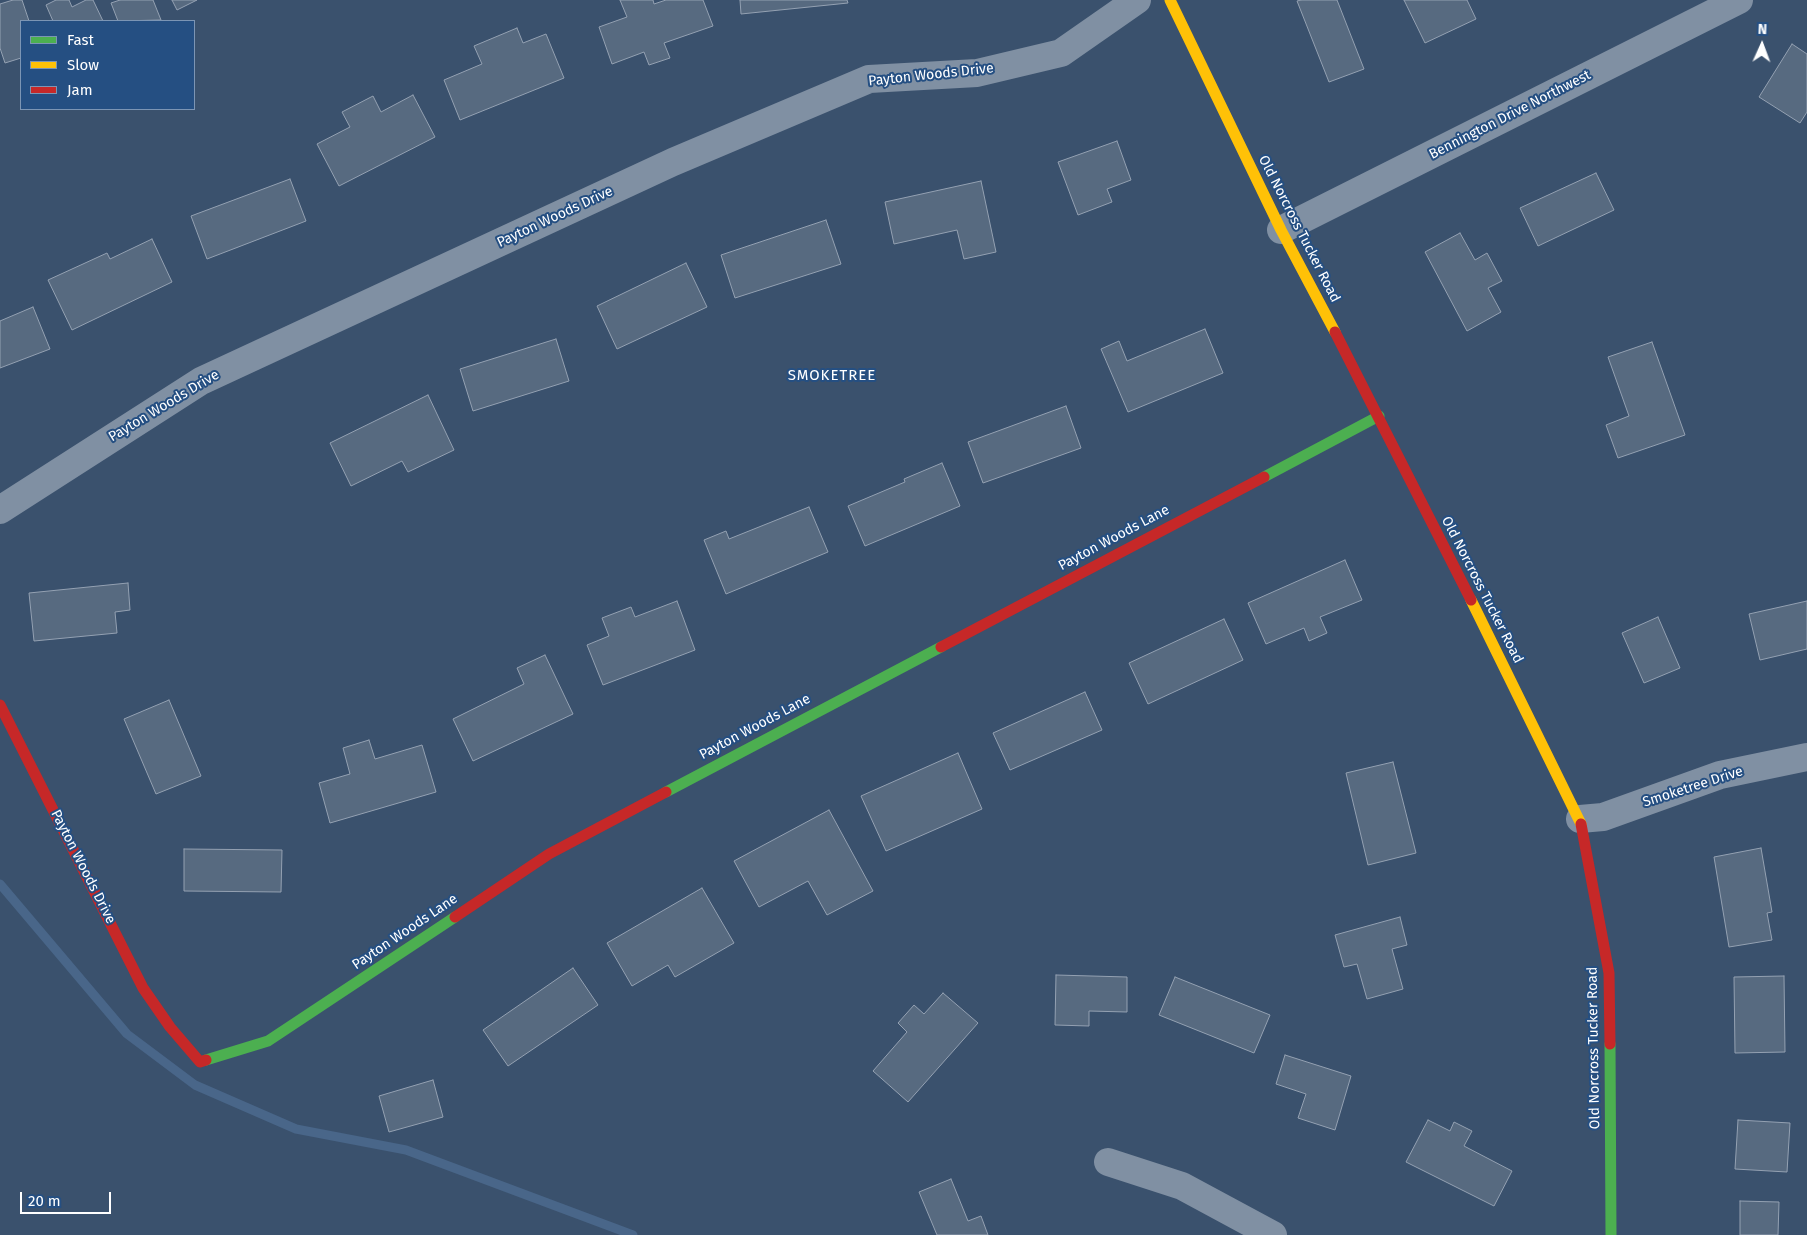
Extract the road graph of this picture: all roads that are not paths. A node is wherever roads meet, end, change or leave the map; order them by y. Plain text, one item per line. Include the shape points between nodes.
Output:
1 (1137, 0) edge
2 (1170, 0) edge
3 (1739, 0) edge
4 (1281, 230) junction
5 (1378, 416) junction
6 (0, 510) edge
7 (0, 705) edge
8 (1807, 757) edge
9 (1580, 819) junction
10 (170, 1028) joint
11 (1108, 1162) dead end
12 (1272, 1235) edge
13 (1611, 1235) edge

1 - 6 street, Payton Woods Drive via 1061,53 977,73 869,79 673,162 201,381
2 - 4 street, Old Norcross Tucker Road
3 - 4 street, Bennington Drive Northwest
4 - 5 street, Old Norcross Tucker Road
5 - 9 street, Old Norcross Tucker Road
5 - 10 street, Payton Woods Lane via 549,854 268,1040 200,1062
7 - 10 street, Payton Woods Drive via 143,988
8 - 9 street, Smoketree Drive via 1720,776 1603,817
9 - 13 street, Old Norcross Tucker Road via 1609,973
11 - 12 street via 1182,1186

